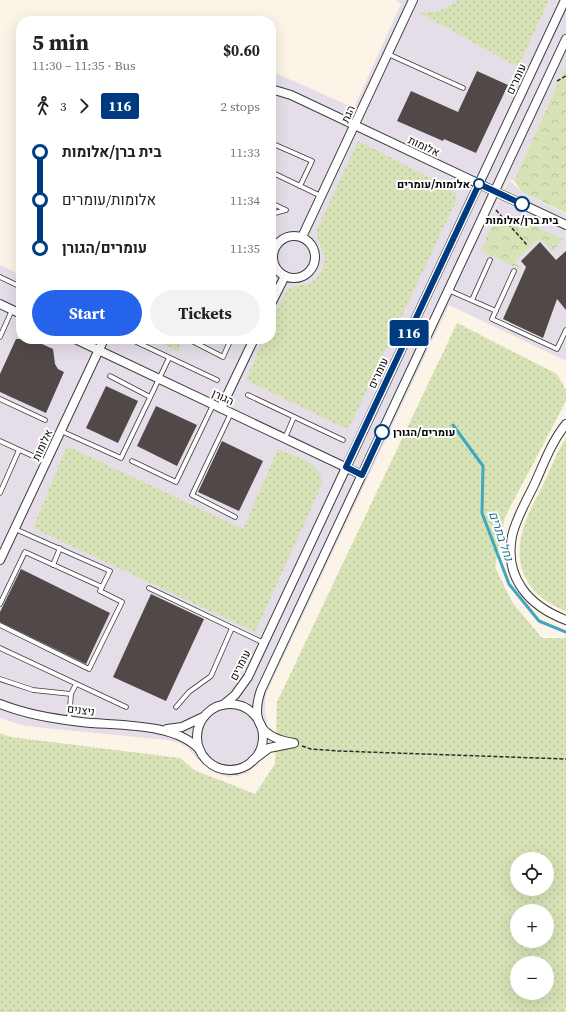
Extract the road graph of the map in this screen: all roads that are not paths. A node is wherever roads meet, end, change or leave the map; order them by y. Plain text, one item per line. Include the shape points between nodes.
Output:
1 (413, 0) edge
2 (565, 0) edge
3 (566, 39) edge
4 (388, 54) junction
5 (463, 88) dead end
6 (276, 90) edge
7 (355, 126) junction
8 (276, 145) edge
9 (276, 174) edge
10 (479, 184) junction
11 (300, 186) junction
12 (495, 191) junction
13 (322, 196) junction
14 (276, 205) edge
15 (276, 213) edge
16 (566, 225) edge
17 (302, 237) junction
18 (276, 247) edge
19 (490, 260) dead end
20 (276, 266) edge
21 (514, 271) dead end
22 (285, 276) junction
23 (0, 277) edge
24 (16, 285) edge
25 (448, 290) junction
26 (276, 294) edge
27 (472, 300) junction
28 (0, 304) edge
29 (13, 310) junction
30 (496, 311) junction
31 (16, 312) edge
32 (566, 330) edge
33 (0, 337) edge
34 (85, 344) edge
35 (101, 344) edge
36 (140, 344) edge
37 (198, 344) edge
38 (229, 344) edge
39 (251, 344) edge
40 (98, 350) junction
41 (169, 358) junction
42 (110, 376) dead end
43 (159, 379) junction
44 (217, 380) dead end
45 (248, 395) dead end
46 (150, 397) junction
47 (0, 399) edge
48 (217, 406) junction
49 (231, 413) junction
50 (294, 417) junction
51 (45, 420) dead end
52 (566, 424) edge
53 (61, 431) junction
54 (285, 438) junction
55 (343, 440) dead end
56 (0, 441) edge
57 (19, 450) junction
58 (132, 461) dead end
59 (46, 462) junction
60 (346, 467) junction
61 (362, 475) junction
62 (0, 493) edge
63 (235, 517) dead end
64 (15, 529) junction
65 (60, 548) junction
66 (0, 560) edge
67 (53, 565) junction
68 (102, 587) junction
69 (149, 588) dead end
70 (0, 604) edge
71 (566, 620) edge
72 (0, 625) edge
73 (232, 628) junction
74 (264, 643) junction
75 (0, 648) edge
76 (0, 679) edge
77 (76, 684) junction
78 (70, 694) junction
79 (0, 704) edge
80 (223, 705) junction
81 (126, 707) dead end
82 (176, 707) dead end
83 (207, 714) junction
84 (69, 720) junction
85 (260, 724) junction
86 (160, 730) junction
87 (200, 750) junction
88 (253, 760) junction

1 - 4 street, הגת
2 - 10 street, עומרים
3 - 12 street
4 - 5 lane
4 - 7 street, הגת
6 - 7 street, אלומות via 291,95
7 - 10 street, אלומות
7 - 13 street, הגת
8 - 11 lane via 312,161
9 - 11 lane
10 - 12 street, אלומות
10 - 60 street, עומרים
11 - 13 lane
12 - 16 street, אלומות
12 - 25 street
13 - 17 street, הגת
14 - 15 lane via 286,210
17 - 18 street via 286,237
17 - 22 street via 313,249 313,265 309,272 302,276
19 - 27 lane
20 - 22 street
21 - 30 lane
22 - 26 street
23 - 24 lane
25 - 27 lane
25 - 61 street
27 - 30 lane
28 - 29 street
29 - 31 street
29 - 33 lane
30 - 32 lane via 492,319 557,349
34 - 40 street, הגורן
35 - 40 street, אלומות
36 - 41 lane
37 - 38 lane via 223,357
39 - 48 street
40 - 43 street, הגורן
40 - 53 street, אלומות
41 - 43 lane
41 - 44 lane
42 - 46 lane
43 - 46 lane
43 - 48 street, הגורן
45 - 50 lane
46 - 53 lane via 121,458
47 - 51 lane
48 - 49 street, הגורן
48 - 58 lane via 176,482
49 - 54 street, הגורן
49 - 63 lane via 192,495
50 - 54 lane
50 - 55 lane
52 - 71 street via 553,444 519,517 512,536 511,554 514,572 522,589 533,602 548,613
53 - 59 street, אלומות
54 - 60 street, הגורן
56 - 57 lane
57 - 59 lane
57 - 62 lane
59 - 64 street, אלומות
60 - 61 street, הגורן
60 - 74 street, עומרים
61 - 85 street via 261,690 257,709
64 - 65 lane
64 - 66 street, אלומות
65 - 67 lane
65 - 68 lane via 110,570
67 - 68 lane
67 - 70 lane via 25,552
68 - 72 lane via 100,592 122,602 89,669
69 - 73 lane
73 - 74 lane
73 - 82 lane via 210,676 189,692
74 - 80 street, עומרים via 242,687
75 - 77 lane
76 - 78 lane via 33,690
77 - 78 lane
77 - 81 lane
78 - 84 lane
79 - 84 street, ניצנים via 34,714
80 - 83 street
80 - 85 street via 242,707 253,714
83 - 86 street, ניצנים via 182,727
83 - 87 street via 198,731
84 - 86 street, ניצנים
85 - 88 street via 262,744
85 - 88 street via 264,732 272,737 294,743 269,748
86 - 87 street, ניצנים via 186,738
87 - 88 street via 207,760 223,769 236,769

